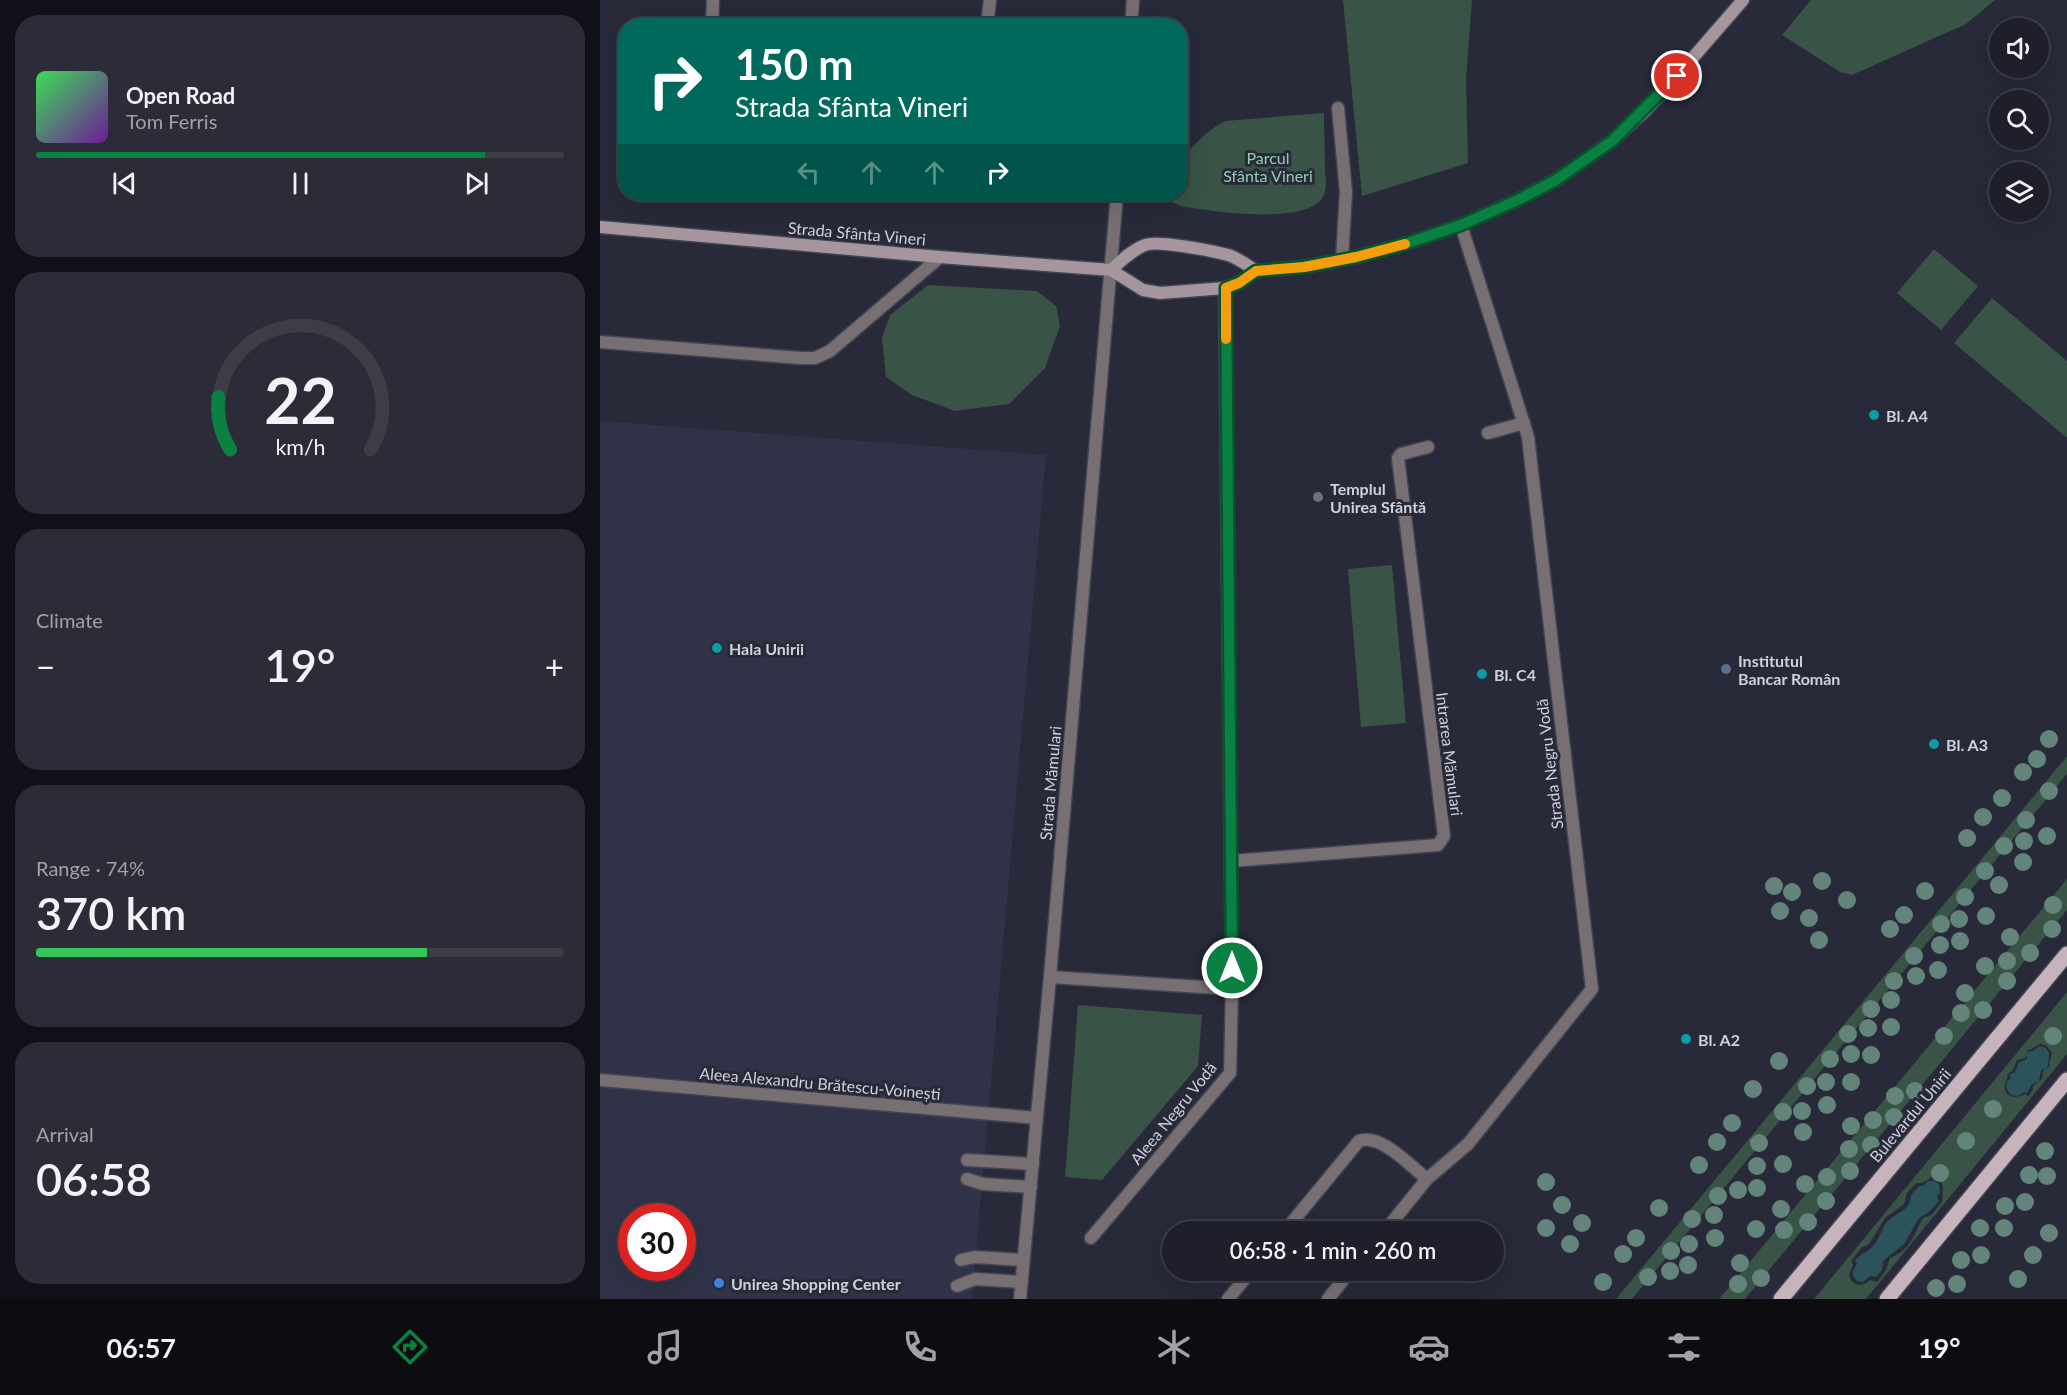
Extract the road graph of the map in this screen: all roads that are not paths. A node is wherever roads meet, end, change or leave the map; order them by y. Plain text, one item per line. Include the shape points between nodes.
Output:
1 (713, 0) edge
2 (990, 0) edge
3 (1132, 0) edge
4 (1743, 0) edge
5 (712, 18) edge
6 (988, 18) edge
7 (1131, 18) edge
8 (1338, 108) dead end
9 (1116, 201) edge
10 (1461, 225) junction
11 (600, 227) edge
12 (940, 257) junction
13 (1342, 260) junction
14 (1111, 270) junction
15 (1256, 271) junction
16 (1226, 288) junction
17 (600, 342) edge
18 (1524, 423) junction
19 (1488, 433) dead end
20 (1428, 447) dead end
21 (1231, 861) junction
22 (2067, 954) edge
23 (1050, 977) junction
24 (1232, 989) junction
25 (600, 1080) edge
26 (2067, 1080) edge
27 (1037, 1118) junction
28 (967, 1160) dead end
29 (1033, 1164) junction
30 (967, 1179) dead end
31 (1427, 1179) junction
32 (1031, 1187) junction
33 (1293, 1221) edge
34 (1392, 1221) edge
35 (1091, 1238) dead end
36 (961, 1260) dead end
37 (1023, 1260) junction
38 (1243, 1281) edge
39 (1342, 1281) edge
40 (1022, 1282) junction
41 (957, 1286) dead end
42 (1020, 1299) edge
43 (1228, 1299) edge
44 (1328, 1299) edge
45 (1781, 1299) edge
46 (1887, 1299) edge

1 - 5 street
2 - 6 street
3 - 7 street
4 - 10 street, Strada Sfânta Vineri via 1677,76 1612,141 1556,180
8 - 13 street via 1346,192
9 - 14 street, Strada Mămulari
10 - 13 street, Strada Sfânta Vineri
10 - 18 street, Strada Negru Vodă
11 - 12 street, Strada Sfânta Vineri
12 - 14 street, Strada Sfânta Vineri
12 - 17 street via 830,351 815,358
13 - 15 street, Strada Sfânta Vineri
14 - 15 street via 1146,244 1157,244 1227,255
14 - 16 street, Strada Sfânta Vineri via 1143,290 1160,293
14 - 23 street, Strada Mămulari
15 - 16 street, Strada Sfânta Vineri
16 - 21 street
18 - 19 street
18 - 31 street, Strada Negru Vodă via 1592,989 1468,1144
20 - 21 street, Intrarea Mămulari via 1398,458 1442,841 1438,845
21 - 24 street
22 - 45 main road, Bulevardul Unirii
23 - 24 street
23 - 27 street, Strada Mămulari
24 - 35 street, Aleea Negru Vodă via 1230,1073
25 - 27 street, Aleea Alexandru Brătescu-Voinești
26 - 46 main road
27 - 29 street, Strada Mămulari
28 - 29 street
29 - 32 street, Strada Mămulari
30 - 32 street
31 - 33 street via 1382,1143 1365,1139 1359,1141
31 - 34 street, Strada Negru Vodă
32 - 37 street, Strada Mămulari
36 - 37 street
37 - 40 street, Strada Mămulari
38 - 43 street
39 - 44 street
40 - 41 street via 975,1279
40 - 42 street, Strada Mămulari

